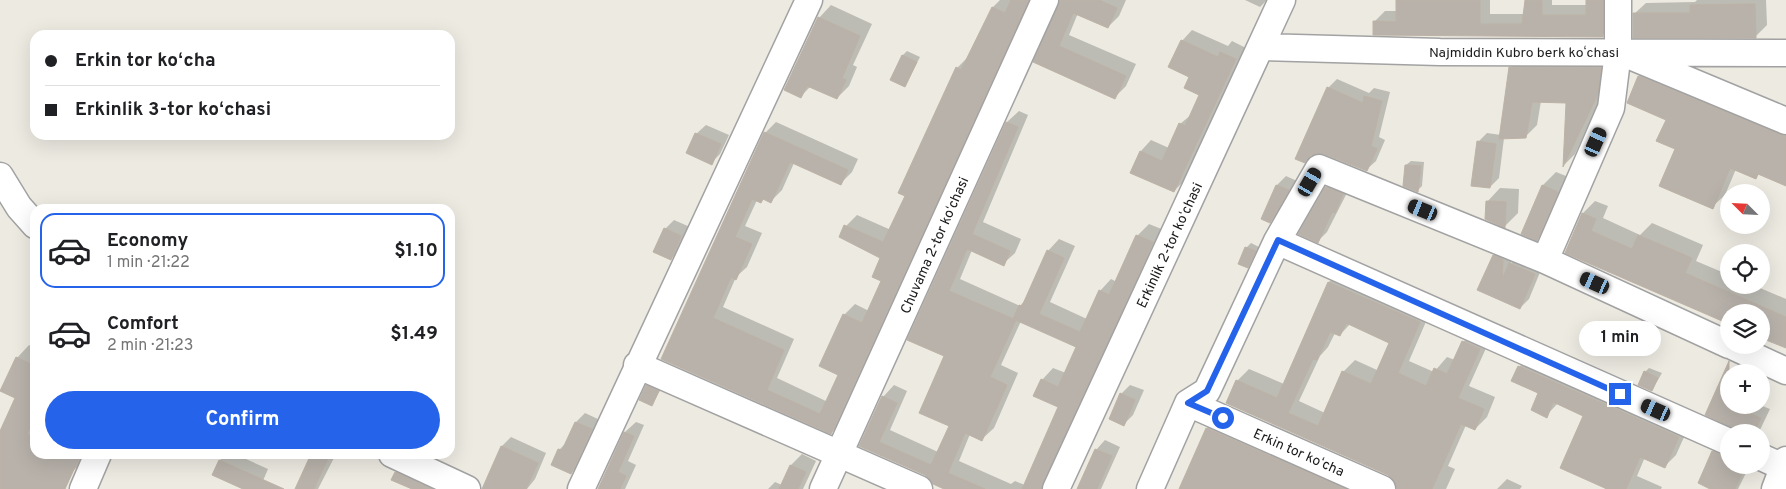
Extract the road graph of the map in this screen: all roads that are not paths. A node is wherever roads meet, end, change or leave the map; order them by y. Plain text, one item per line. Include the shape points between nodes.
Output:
1 (809, 0) edge
2 (1045, 0) edge
3 (1282, 0) edge
4 (1618, 0) edge
5 (1261, 47) junction
6 (1618, 52) junction
7 (1786, 53) edge
8 (1786, 121) edge
9 (0, 176) edge
10 (30, 219) edge
11 (1278, 240) junction
12 (1545, 260) junction
13 (1720, 341) edge
14 (1749, 354) edge
15 (637, 365) junction
16 (1786, 371) edge
17 (1188, 403) junction
18 (1720, 438) edge
19 (839, 454) junction
20 (96, 459) edge
21 (403, 459) edge
22 (83, 489) edge
23 (467, 489) edge
24 (580, 489) edge
25 (823, 489) edge
26 (918, 489) edge
27 (1056, 489) edge
28 (1150, 489) edge
29 (1382, 489) edge

1 - 15 street
2 - 19 street, Chuvama 2-tor koʻchasi
3 - 5 street, Erkinlik 2-tor koʻchasi
4 - 6 street
5 - 6 street, Najmiddin Kubro berk koʻchasi
5 - 27 street, Erkinlik 2-tor koʻchasi
6 - 7 street, Najmiddin Kubro berk koʻchasi
6 - 8 street
6 - 12 street via 1611,108
9 - 10 street
11 - 12 street via 1319,168
11 - 17 street via 1207,391
11 - 18 street
12 - 13 street
14 - 16 street
15 - 19 street
15 - 24 street
17 - 28 street
17 - 29 street, Erkin tor koʻcha
19 - 25 street, Chuvama 2-tor koʻchasi
19 - 26 street
20 - 22 street
21 - 23 street

